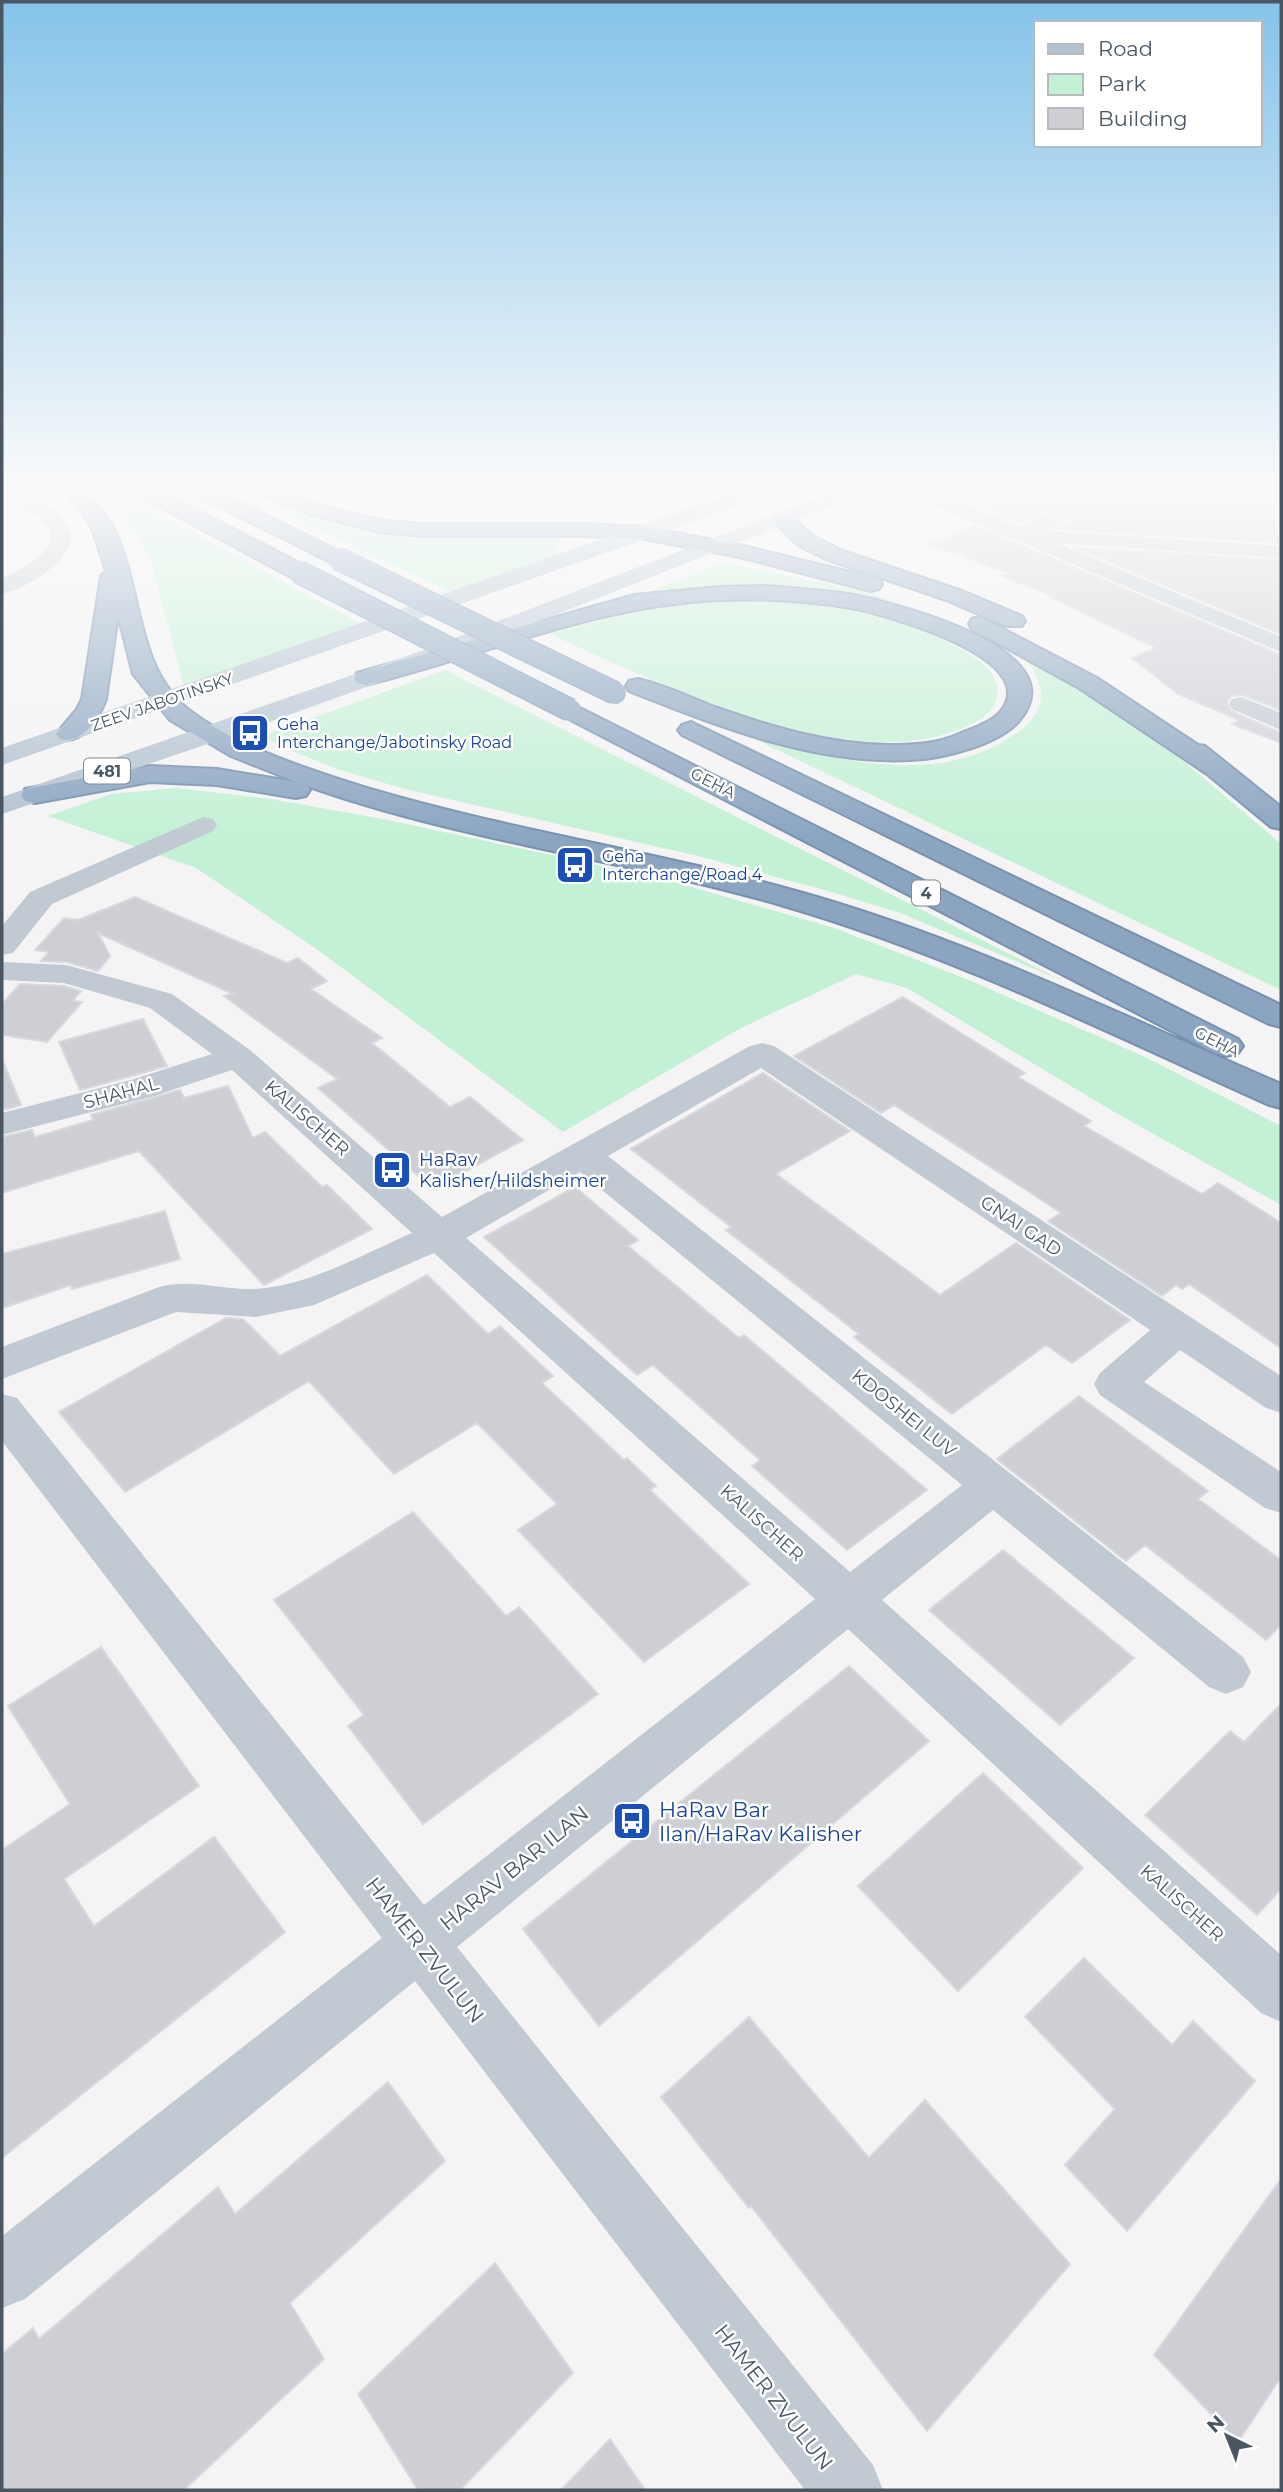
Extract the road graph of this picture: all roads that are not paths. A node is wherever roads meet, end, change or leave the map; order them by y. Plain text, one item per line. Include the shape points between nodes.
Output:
1 (107, 607) edge
2 (126, 607) edge
3 (368, 607) edge
4 (433, 607) edge
5 (437, 607) edge
6 (554, 607) edge
7 (615, 607) edge
8 (872, 607) edge
9 (935, 607) edge
10 (983, 607) edge
11 (1193, 607) edge
12 (1281, 645) edge
13 (366, 678) junction
14 (626, 690) junction
15 (164, 702) junction
16 (1241, 704) dead end
17 (1281, 722) edge
18 (69, 734) junction
19 (212, 735) junction
20 (2, 757) edge
21 (1217, 769) junction
22 (35, 795) junction
23 (2, 806) edge
24 (436, 817) junction
25 (1281, 821) edge
26 (203, 825) dead end
27 (2, 946) edge
28 (2, 971) edge
29 (1281, 1017) edge
30 (238, 1057) junction
31 (1281, 1075) edge
32 (1281, 1097) edge
33 (2, 1124) edge
34 (583, 1154) junction
35 (441, 1235) junction
36 (1177, 1330) junction
37 (2, 1364) edge
38 (1281, 1397) edge
39 (2, 1410) edge
40 (993, 1485) junction
41 (1281, 1495) edge
42 (849, 1600) junction
43 (1226, 1672) dead end
44 (419, 1944) junction
45 (1281, 1993) edge
46 (2, 2276) edge
47 (848, 2490) edge

1 - 18 highway via 94,699
2 - 15 highway via 145,674
3 - 31 highway, GEHA / 4, bridge
4 - 15 main road, ZEEV JABOTINSKY
5 - 14 highway, bridge
6 - 13 main road, 481
7 - 13 highway
8 - 14 highway via 936,625 988,651 1007,665 1018,682 1020,696 1014,711 981,736 895,752 792,741
9 - 21 highway via 1008,637 1088,683
10 - 21 highway via 1078,659
11 - 12 street
13 - 19 main road, 481
14 - 29 highway
15 - 18 main road, ZEEV JABOTINSKY
15 - 19 highway
16 - 17 street
18 - 20 main road, ZEEV JABOTINSKY
19 - 22 main road, 481
19 - 24 highway via 310,778
21 - 25 highway
22 - 23 main road, 481
22 - 24 highway via 127,776 182,774 255,782
24 - 32 highway via 728,881 893,931 999,972
26 - 27 street via 41,898
28 - 30 street, KALISCHER via 66,974 161,1000
30 - 33 street, SHAHAL via 142,1088
30 - 35 street, KALISCHER
34 - 35 street
34 - 36 street, GNAI GAD via 762,1053
34 - 40 street, KDOSHEI LUV
35 - 37 street via 314,1291 256,1303 173,1297
35 - 42 street, KALISCHER
36 - 38 street, GNAI GAD
36 - 41 street via 1115,1384
39 - 44 street, HAMER ZVULUN
40 - 42 street, HARAV BAR ILAN
40 - 43 street, KDOSHEI LUV
42 - 44 street, HARAV BAR ILAN
42 - 45 street, KALISCHER
44 - 46 street, HARAV BAR ILAN
44 - 47 street, HAMER ZVULUN

